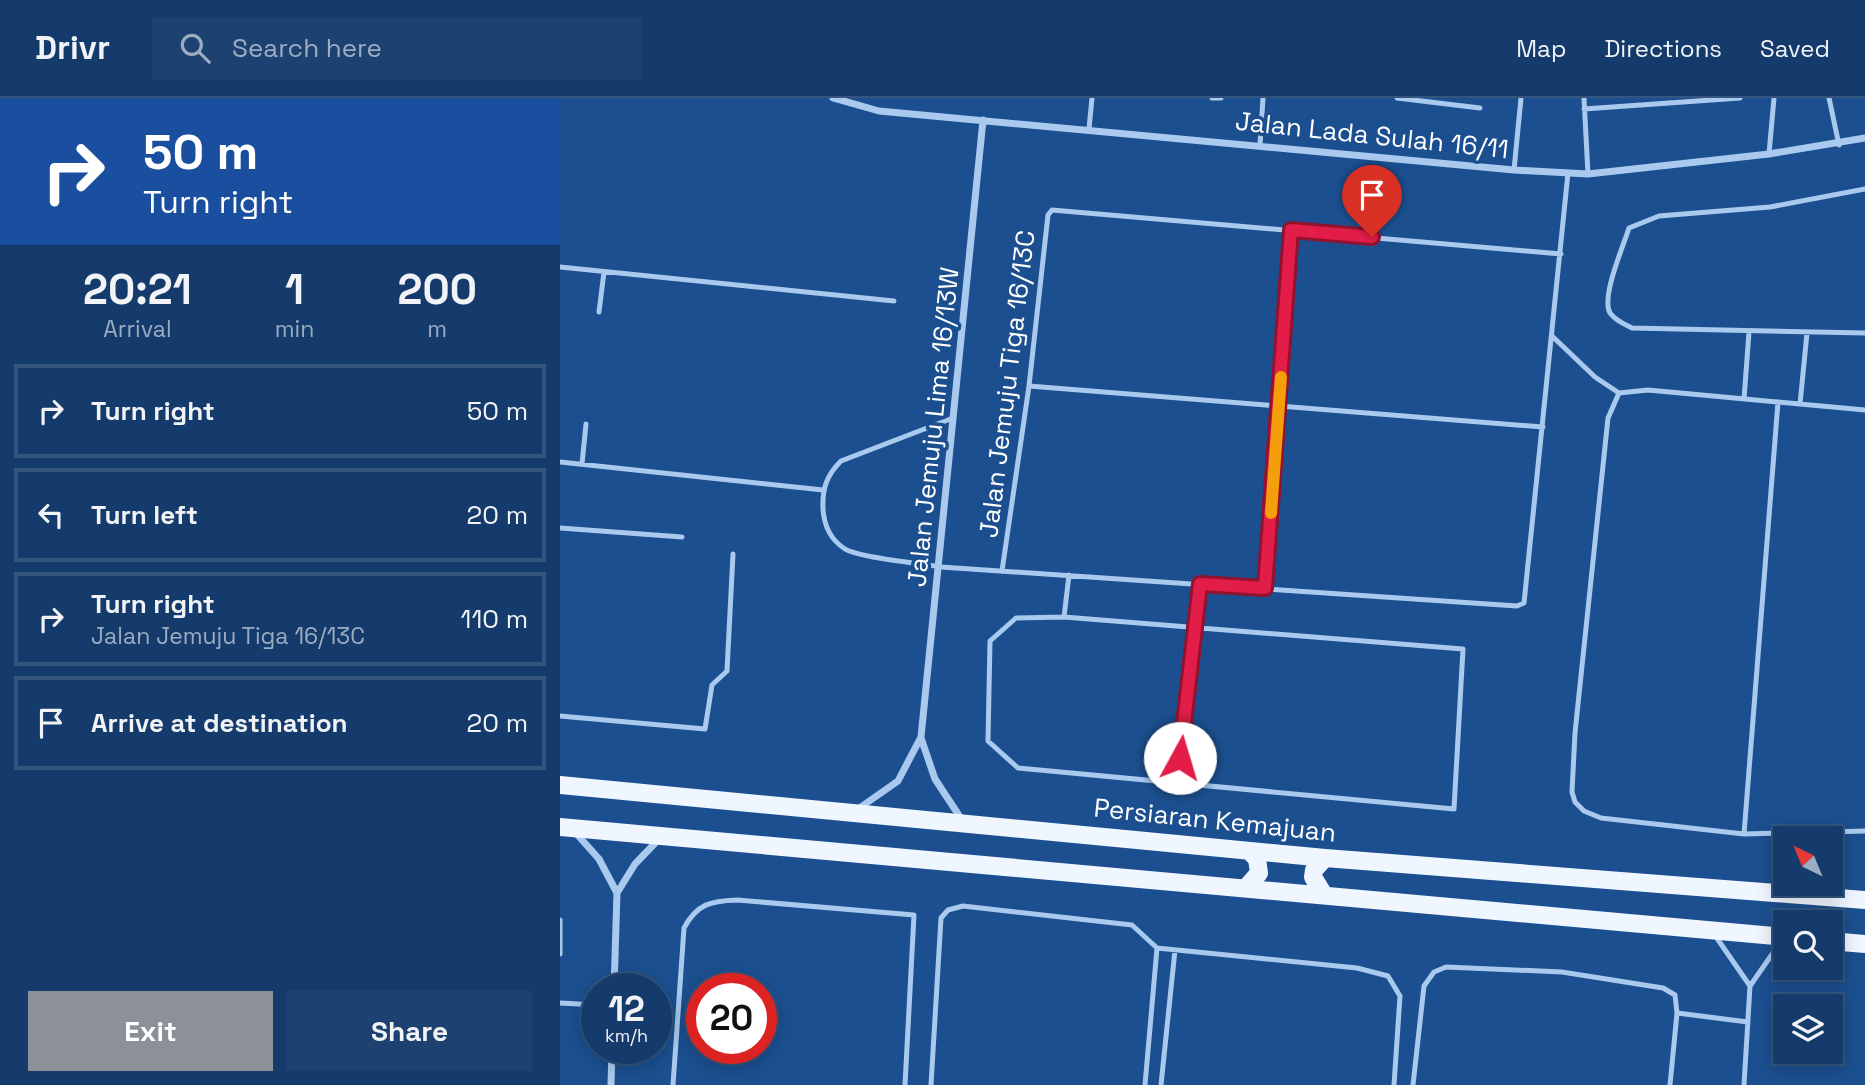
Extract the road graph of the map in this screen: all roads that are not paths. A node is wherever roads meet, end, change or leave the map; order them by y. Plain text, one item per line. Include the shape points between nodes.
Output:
1 (833, 98) edge
2 (1091, 98) edge
3 (1212, 98) edge
4 (1221, 98) edge
5 (1263, 98) edge
6 (1397, 98) edge
7 (1521, 98) edge
8 (1584, 98) edge
9 (1740, 98) edge
10 (1774, 98) edge
11 (1829, 98) edge
12 (1480, 108) dead end
13 (1584, 109) junction
14 (983, 120) junction
15 (1089, 129) junction
16 (1865, 138) edge
17 (1259, 145) junction
18 (1839, 145) junction
19 (1769, 154) junction
20 (1514, 170) junction
21 (1568, 173) junction
22 (1588, 174) junction
23 (1865, 189) edge
24 (1291, 230) junction
25 (1561, 254) junction
26 (560, 267) edge
27 (604, 272) junction
28 (894, 302) dead end
29 (599, 313) dead end
30 (1749, 332) junction
31 (1807, 333) junction
32 (1865, 333) edge
33 (1552, 336) junction
34 (1029, 386) junction
35 (1619, 393) junction
36 (1744, 398) junction
37 (1778, 402) junction
38 (1800, 404) junction
39 (1279, 406) junction
40 (1865, 410) edge
41 (955, 418) junction
42 (586, 424) dead end
43 (1543, 427) junction
44 (560, 462) edge
45 (582, 464) junction
46 (823, 490) junction
47 (560, 528) edge
48 (682, 537) dead end
49 (733, 554) dead end
50 (941, 567) junction
51 (1002, 571) junction
52 (1069, 575) junction
53 (1200, 584) junction
54 (1265, 588) junction
55 (1064, 617) junction
56 (1194, 628) junction
57 (560, 716) edge
58 (921, 737) junction
59 (1178, 784) junction
60 (560, 785) edge
61 (854, 811) junction
62 (963, 822) junction
63 (566, 827) edge
64 (1865, 831) edge
65 (1744, 834) junction
66 (661, 838) junction
67 (1249, 851) junction
68 (1325, 858) junction
69 (1246, 888) junction
70 (617, 893) junction
71 (1324, 895) junction
72 (1865, 900) edge
73 (560, 920) edge
74 (1713, 932) junction
75 (1773, 936) edge
76 (1843, 942) edge
77 (1865, 944) edge
78 (1157, 948) junction
79 (1175, 950) junction
80 (1773, 953) edge
81 (560, 954) edge
82 (614, 973) edge
83 (1751, 986) junction
84 (560, 1003) edge
85 (581, 1004) edge
86 (1677, 1013) junction
87 (1748, 1022) junction
88 (612, 1064) edge
89 (611, 1085) edge
90 (673, 1085) edge
91 (905, 1085) edge
92 (930, 1085) edge
93 (1145, 1085) edge
94 (1161, 1085) edge
95 (1394, 1085) edge
96 (1413, 1085) edge
97 (1670, 1085) edge
98 (1744, 1085) edge

1 - 14 street, Jalan Lada Sulah 16/11 via 879,111
2 - 15 lane
3 - 4 lane
5 - 17 lane
6 - 12 lane
7 - 20 lane
8 - 13 lane
9 - 13 lane
10 - 19 lane
11 - 18 lane
13 - 22 lane
14 - 15 street, Jalan Lada Sulah 16/11
14 - 41 street, Jalan Jemuju Lima 16/13W
15 - 17 street, Jalan Lada Sulah 16/11
16 - 18 street, Jalan Lada Sulah 16/11
17 - 20 street, Jalan Lada Sulah 16/11
18 - 19 street, Jalan Lada Sulah 16/11
19 - 22 street, Jalan Lada Sulah 16/11
20 - 21 street, Jalan Lada Sulah 16/11
21 - 22 street, Jalan Lada Sulah 16/11
21 - 25 lane
23 - 30 lane via 1770,207 1659,216 1629,228 1607,298 1609,311 1617,320 1632,328
24 - 25 lane, Jalan Jemuju Tiga 16/13C
24 - 34 lane, Jalan Jemuju Tiga 16/13C via 1052,210
24 - 39 lane
25 - 33 lane
26 - 27 lane
27 - 28 lane
27 - 29 lane
30 - 31 lane
30 - 36 lane
31 - 32 lane
31 - 38 lane
33 - 35 lane
33 - 43 lane
34 - 39 lane
34 - 51 lane, Jalan Jemuju Tiga 16/13C
35 - 36 lane via 1648,390
35 - 65 lane via 1608,418 1572,792 1584,811 1601,818
36 - 37 lane
37 - 38 lane
37 - 65 lane
38 - 40 lane
39 - 43 lane
39 - 54 lane
41 - 46 lane via 841,461 828,475
41 - 50 street, Jalan Jemuju Lima 16/13W
42 - 45 lane
43 - 54 lane via 1524,603
44 - 45 lane
45 - 46 lane
46 - 50 lane via 830,535 847,551
47 - 48 lane
49 - 57 lane via 727,670 712,685 705,729
50 - 51 lane
50 - 58 street, Jalan Jemuju Lima 16/13W
51 - 52 lane
52 - 53 lane
52 - 55 lane
53 - 54 lane
53 - 56 lane
55 - 56 lane
55 - 59 lane via 1016,618 990,641 988,740 1018,768
56 - 59 lane
56 - 59 lane via 1463,649 1457,797 1451,811
58 - 61 street, Jalan Jemuju Lima 16/13W via 898,781
58 - 62 street, Jalan Jemuju Lima 16/13W via 935,779
60 - 61 main road, Persiaran Kemajuan
61 - 62 main road, Persiaran Kemajuan
62 - 67 main road, Persiaran Kemajuan
63 - 66 main road
63 - 70 street via 599,859
64 - 65 lane
66 - 69 main road
66 - 70 street via 635,864
67 - 68 main road, Persiaran Kemajuan
67 - 69 main road via 1257,859 1259,873
68 - 71 main road via 1313,877
68 - 72 main road, Persiaran Kemajuan
69 - 71 main road
70 - 82 street
71 - 74 main road
73 - 81 lane
74 - 75 main road
74 - 83 lane
76 - 77 main road
78 - 79 lane
78 - 92 lane via 1132,925 963,906 948,911 941,918
78 - 93 lane
79 - 94 lane
79 - 95 lane via 1357,968 1388,976 1400,996
80 - 83 lane
83 - 87 lane
84 - 85 lane
86 - 87 lane
86 - 96 lane via 1675,995 1663,988 1562,972 1446,967 1434,972 1424,986
86 - 97 lane
87 - 98 lane
88 - 89 street
90 - 91 lane via 684,928 693,911 709,901 737,900 914,915

